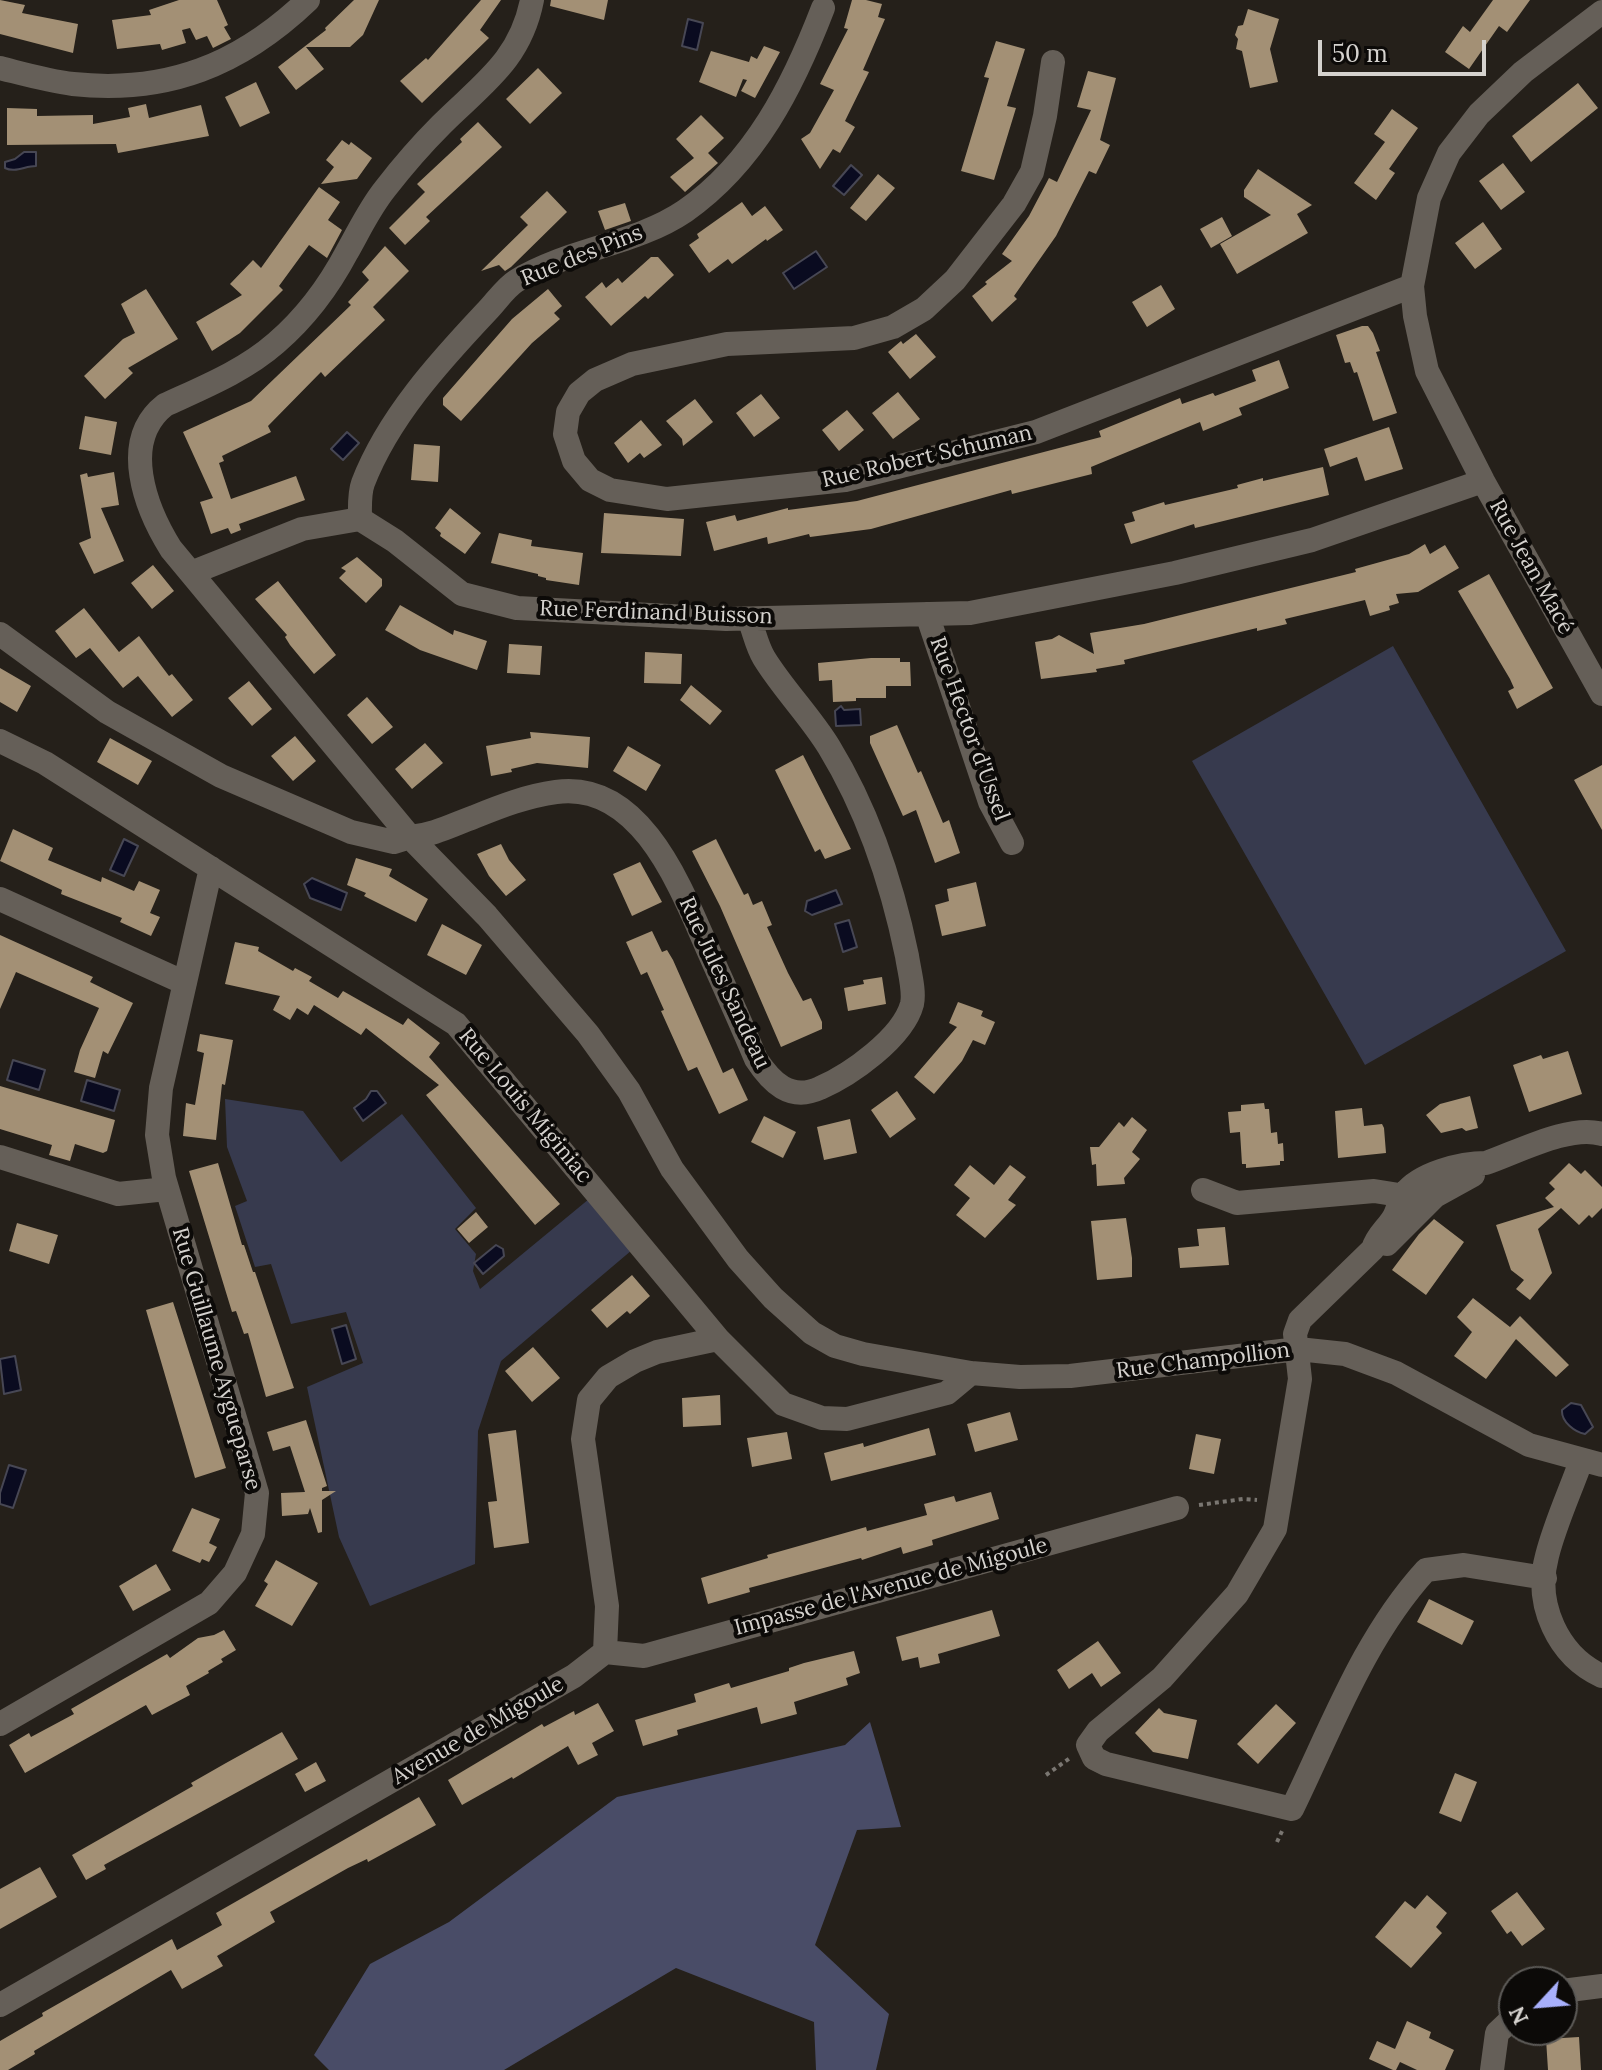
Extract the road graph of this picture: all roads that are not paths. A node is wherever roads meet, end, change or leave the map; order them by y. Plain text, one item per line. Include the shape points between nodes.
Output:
1 (308, 0) edge
2 (532, 0) edge
3 (823, 8) dead end
4 (1602, 12) edge
5 (1053, 62) dead end
6 (0, 68) edge
7 (1412, 286) junction
8 (1483, 481) junction
9 (360, 519) junction
10 (191, 573) junction
11 (927, 614) junction
12 (749, 619) junction
13 (0, 634) edge
14 (1602, 694) edge
15 (0, 741) edge
16 (410, 837) junction
17 (1012, 843) dead end
18 (211, 868) junction
19 (0, 899) edge
20 (185, 983) junction
21 (1602, 1134) edge
22 (0, 1157) edge
23 (1486, 1163) junction
24 (167, 1189) junction
25 (1203, 1190) dead end
26 (1403, 1195) junction
27 (1427, 1204) junction
28 (1373, 1249) junction
29 (718, 1339) junction
30 (1298, 1349) junction
31 (971, 1373) junction
32 (1592, 1463) edge
33 (1177, 1508) road end
34 (1545, 1578) junction
35 (605, 1652) junction
36 (1602, 1676) edge
37 (0, 1724) edge
38 (1602, 1986) edge
39 (1578, 1989) edge
40 (0, 2005) edge
41 (1498, 2032) edge
42 (1492, 2070) edge

1 - 6 street via 235,56 161,82 71,84
2 - 10 street via 522,35 501,67 440,125 385,189 330,281 298,322 246,365 165,405 147,426 141,465 150,507 159,530
3 - 9 street, Rue des Pins via 805,56 765,130 731,171 673,217 515,281 476,322 382,443 361,486
4 - 7 street, Rue Jean Macé via 1523,72 1479,114 1449,153 1429,198
5 - 7 street, Rue Robert Schuman via 1032,172 955,280 924,309 893,327 854,338 727,344 632,364 595,380 568,412 565,434 574,461 590,480 610,490 667,499 845,480 1036,432
7 - 8 street, Rue Jean Macé via 1427,371
8 - 11 street, Rue Ferdinand Buisson via 1297,544 970,613
8 - 14 street, Rue Jean Macé
9 - 10 street via 302,529
9 - 12 street, Rue Ferdinand Buisson via 462,594 517,608
10 - 16 street
11 - 12 street, Rue Ferdinand Buisson
11 - 17 street, Rue Hector d'Ussel via 990,802
12 - 16 street, Rue Jules Sandeau via 763,656 829,747 877,842 910,973 913,1002 906,1020 869,1058 836,1080 800,1093 782,1090 768,1078 675,876 657,847 619,807 599,796 557,792 523,798 429,835
13 - 16 street, Rue Jules Sandeau via 107,712 221,776 351,832 394,842
15 - 18 street, Rue Louis Miginiac via 45,763
16 - 31 street, Rue Champollion via 487,916 588,1034 629,1091 672,1169 773,1298 835,1346
18 - 20 street, Rue Guillaume Aygueparse
18 - 29 street, Rue Louis Miginiac via 456,1024
19 - 20 street
20 - 24 street, Rue Guillaume Aygueparse via 161,1088 157,1135
21 - 23 street via 1574,1132
22 - 24 street via 118,1194
23 - 26 street via 1437,1174
23 - 27 street
24 - 37 street, Rue Guillaume Aygueparse via 257,1493 253,1534 235,1573 209,1603
25 - 26 street via 1237,1203 1374,1191
26 - 27 street
26 - 28 street
27 - 28 street via 1384,1247
28 - 30 street via 1300,1320 1295,1334
29 - 31 street, Rue Louis Miginiac via 783,1404 836,1420 947,1393
29 - 35 street via 635,1361 608,1377 589,1400 583,1439 607,1606
30 - 31 street, Rue Champollion via 1070,1376
30 - 32 street, Rue Champollion via 1345,1354 1396,1373 1529,1445
30 - 34 street via 1300,1379 1275,1529 1237,1594 1162,1678 1098,1731 1088,1745 1094,1758 1292,1809 1377,1632 1426,1570 1464,1565
32 - 34 street via 1546,1558
33 - 35 street, Impasse de l'Avenue de Migoule via 644,1656
34 - 36 street via 1544,1597 1557,1638 1583,1667
35 - 40 street, Avenue de Migoule via 574,1676
38 - 39 street
41 - 42 street

